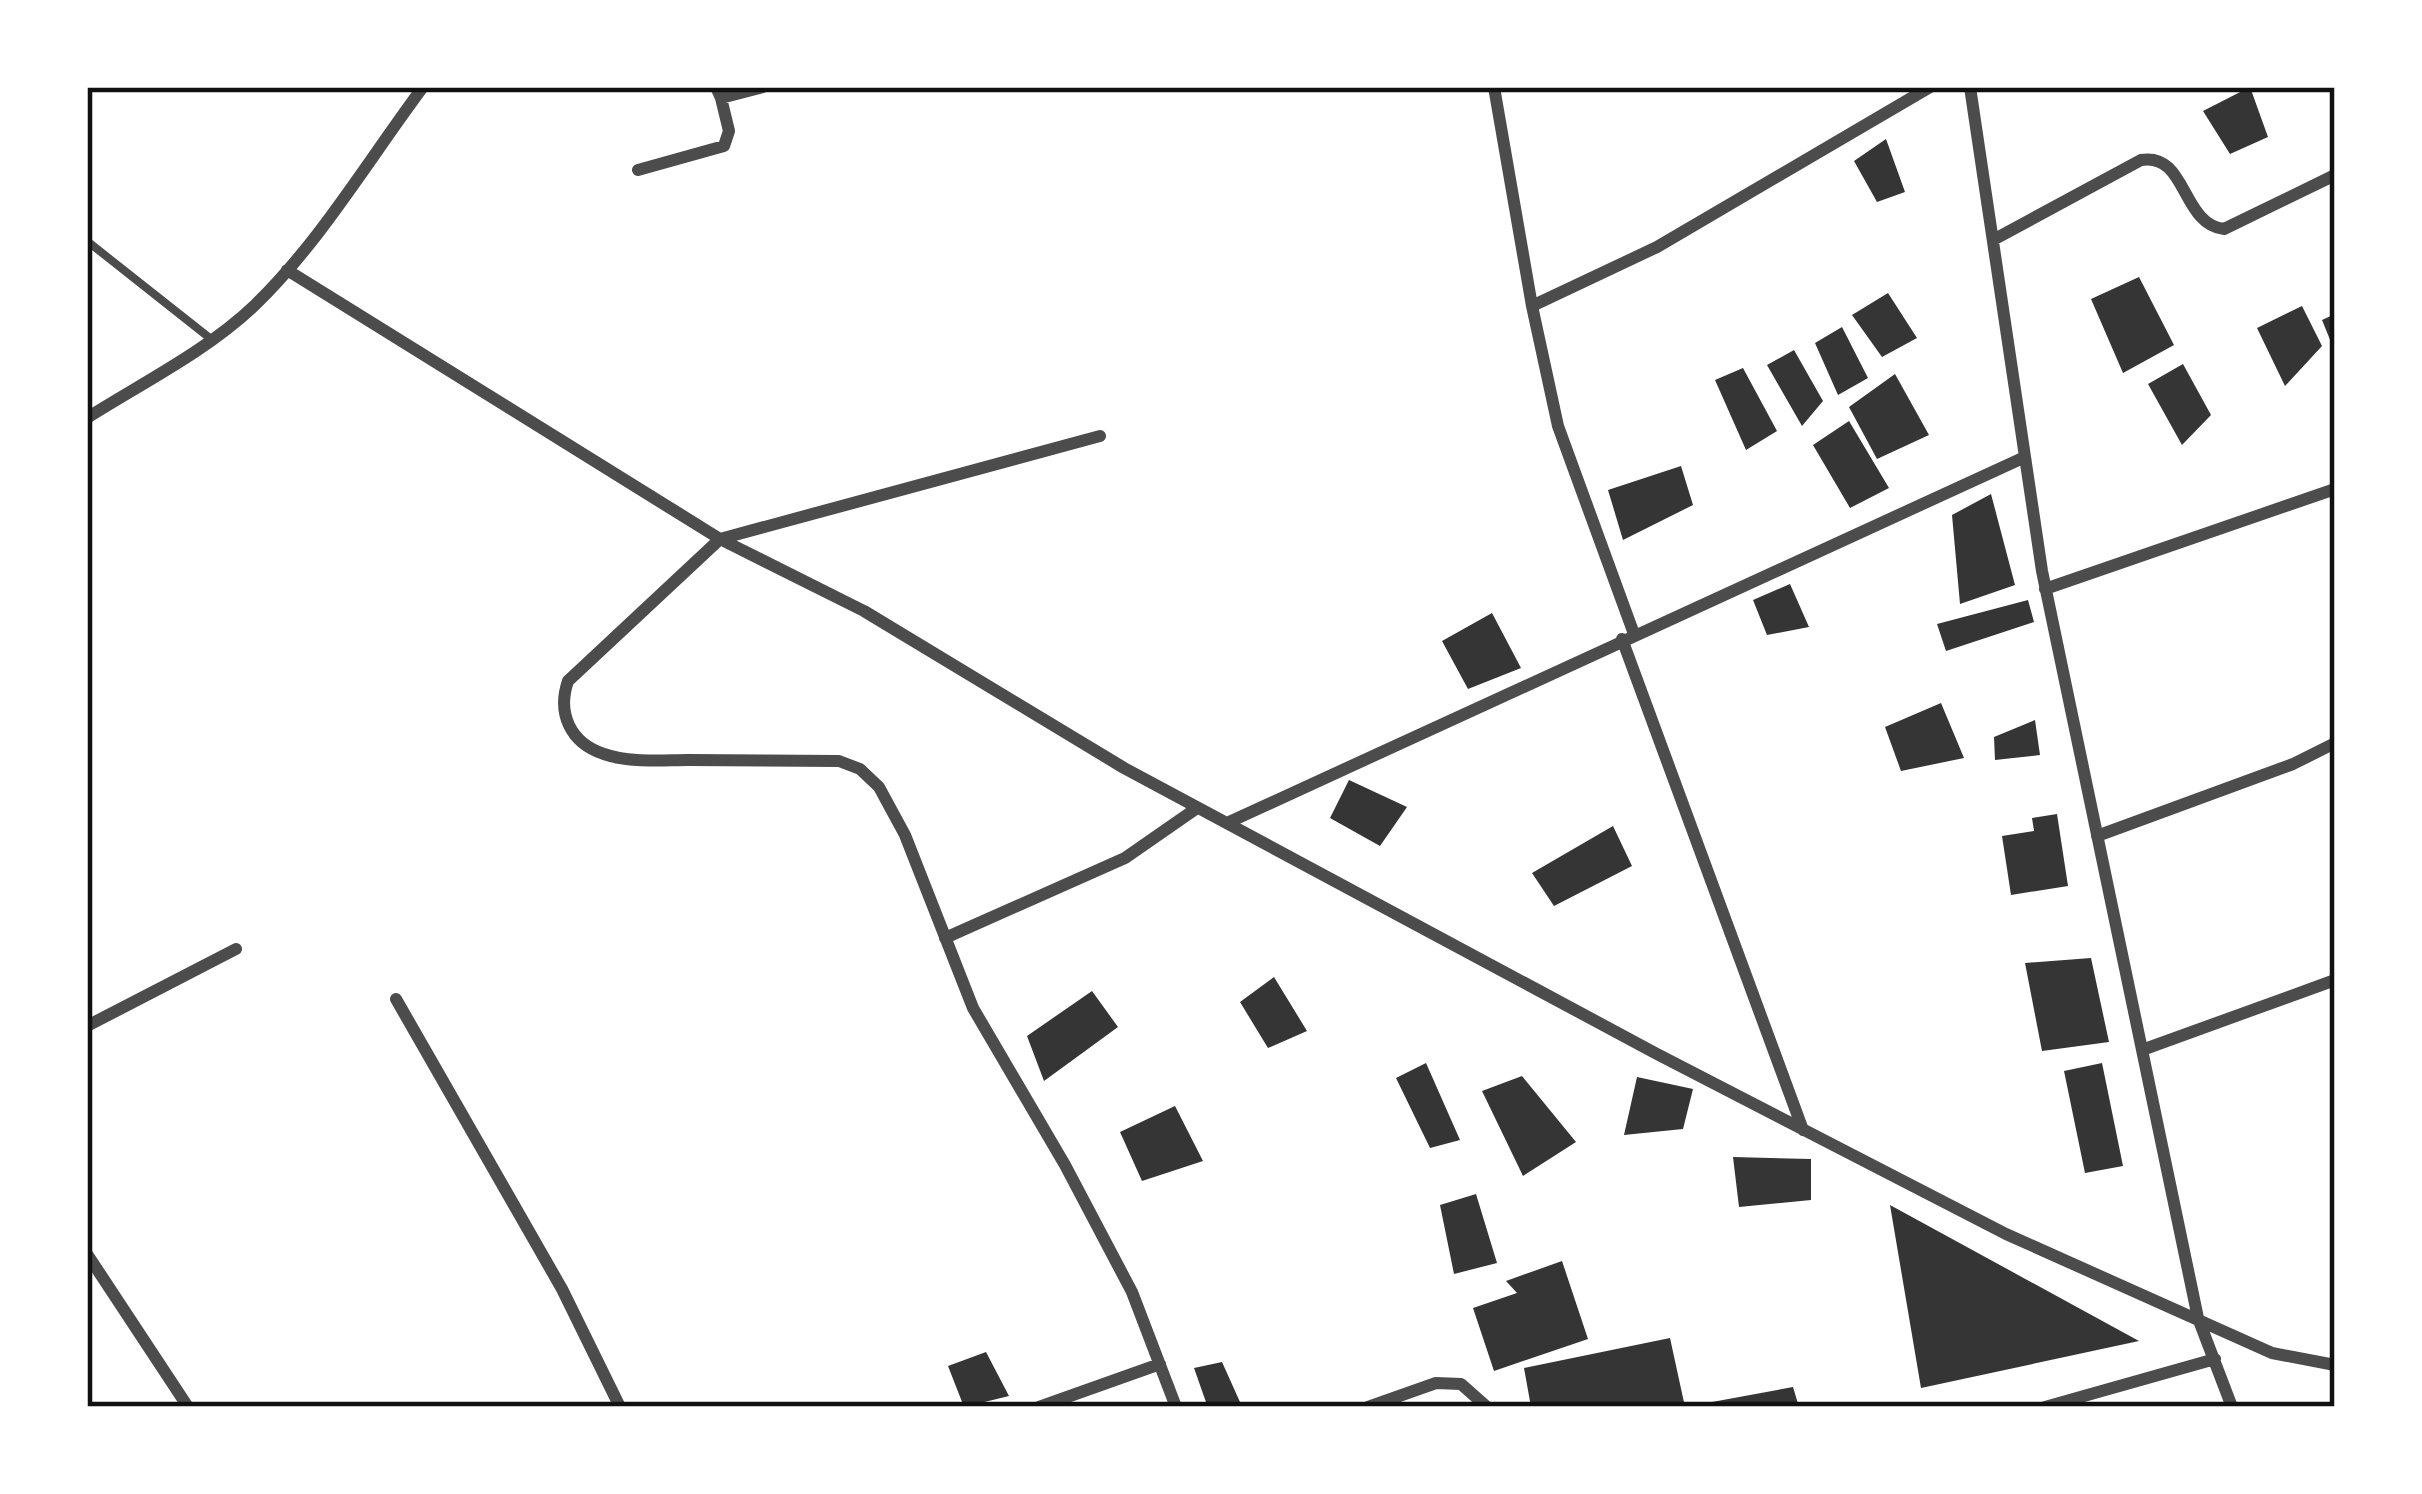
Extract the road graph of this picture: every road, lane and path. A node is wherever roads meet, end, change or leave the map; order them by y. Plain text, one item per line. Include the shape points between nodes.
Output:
1 (423, 87) edge
2 (763, 87) edge
3 (1494, 87) edge
4 (1930, 87) edge
5 (1970, 87) edge
6 (719, 93) edge
7 (638, 170) dead end
8 (2335, 176) edge
9 (1993, 240) junction
10 (87, 241) edge
11 (287, 270) junction
12 (1532, 306) junction
13 (211, 339) junction
14 (87, 418) edge
15 (1100, 436) dead end
16 (2025, 457) junction
17 (2335, 489) edge
18 (720, 539) junction
19 (2045, 589) junction
20 (1628, 637) junction
21 (2335, 743) edge
22 (1197, 808) junction
23 (1227, 824) junction
24 (2097, 836) junction
25 (945, 938) junction
26 (236, 949) dead end
27 (2335, 980) edge
28 (396, 999) dead end
29 (87, 1025) edge
30 (2142, 1050) junction
31 (1803, 1130) junction
32 (87, 1255) edge
33 (2198, 1318) junction
34 (2215, 1359) junction
35 (1160, 1364) junction
36 (2335, 1365) edge
37 (188, 1407) edge
38 (620, 1407) edge
39 (1040, 1407) edge
40 (1176, 1407) edge
41 (1368, 1407) edge
42 (1486, 1407) edge
43 (2045, 1407) edge
44 (2232, 1407) edge

1 - 11 street
2 - 6 street
3 - 12 street
4 - 12 street via 1657,247
5 - 9 street
6 - 7 street via 729,130 724,146
8 - 9 street via 2224,229 2202,219 2167,163 2140,160
9 - 16 street
10 - 13 lane
11 - 13 street
11 - 18 street
12 - 20 street via 1558,426
13 - 14 street
15 - 18 street
16 - 19 street
16 - 20 street
17 - 19 street
18 - 22 street via 864,611
18 - 25 street via 568,681 561,702 567,726 606,755 839,761 860,769 904,835
19 - 24 street
20 - 23 street
20 - 31 street
21 - 24 street
22 - 23 street
22 - 25 street via 1125,858
23 - 31 street
24 - 30 street
25 - 35 street via 973,1008 1132,1292
26 - 29 street
27 - 30 street
28 - 38 street
30 - 33 street
31 - 33 street via 2006,1234
32 - 37 street
33 - 34 street
33 - 36 street via 2272,1353
34 - 43 street
34 - 44 street
35 - 39 street
35 - 40 street
41 - 42 street via 1436,1383 1461,1384

